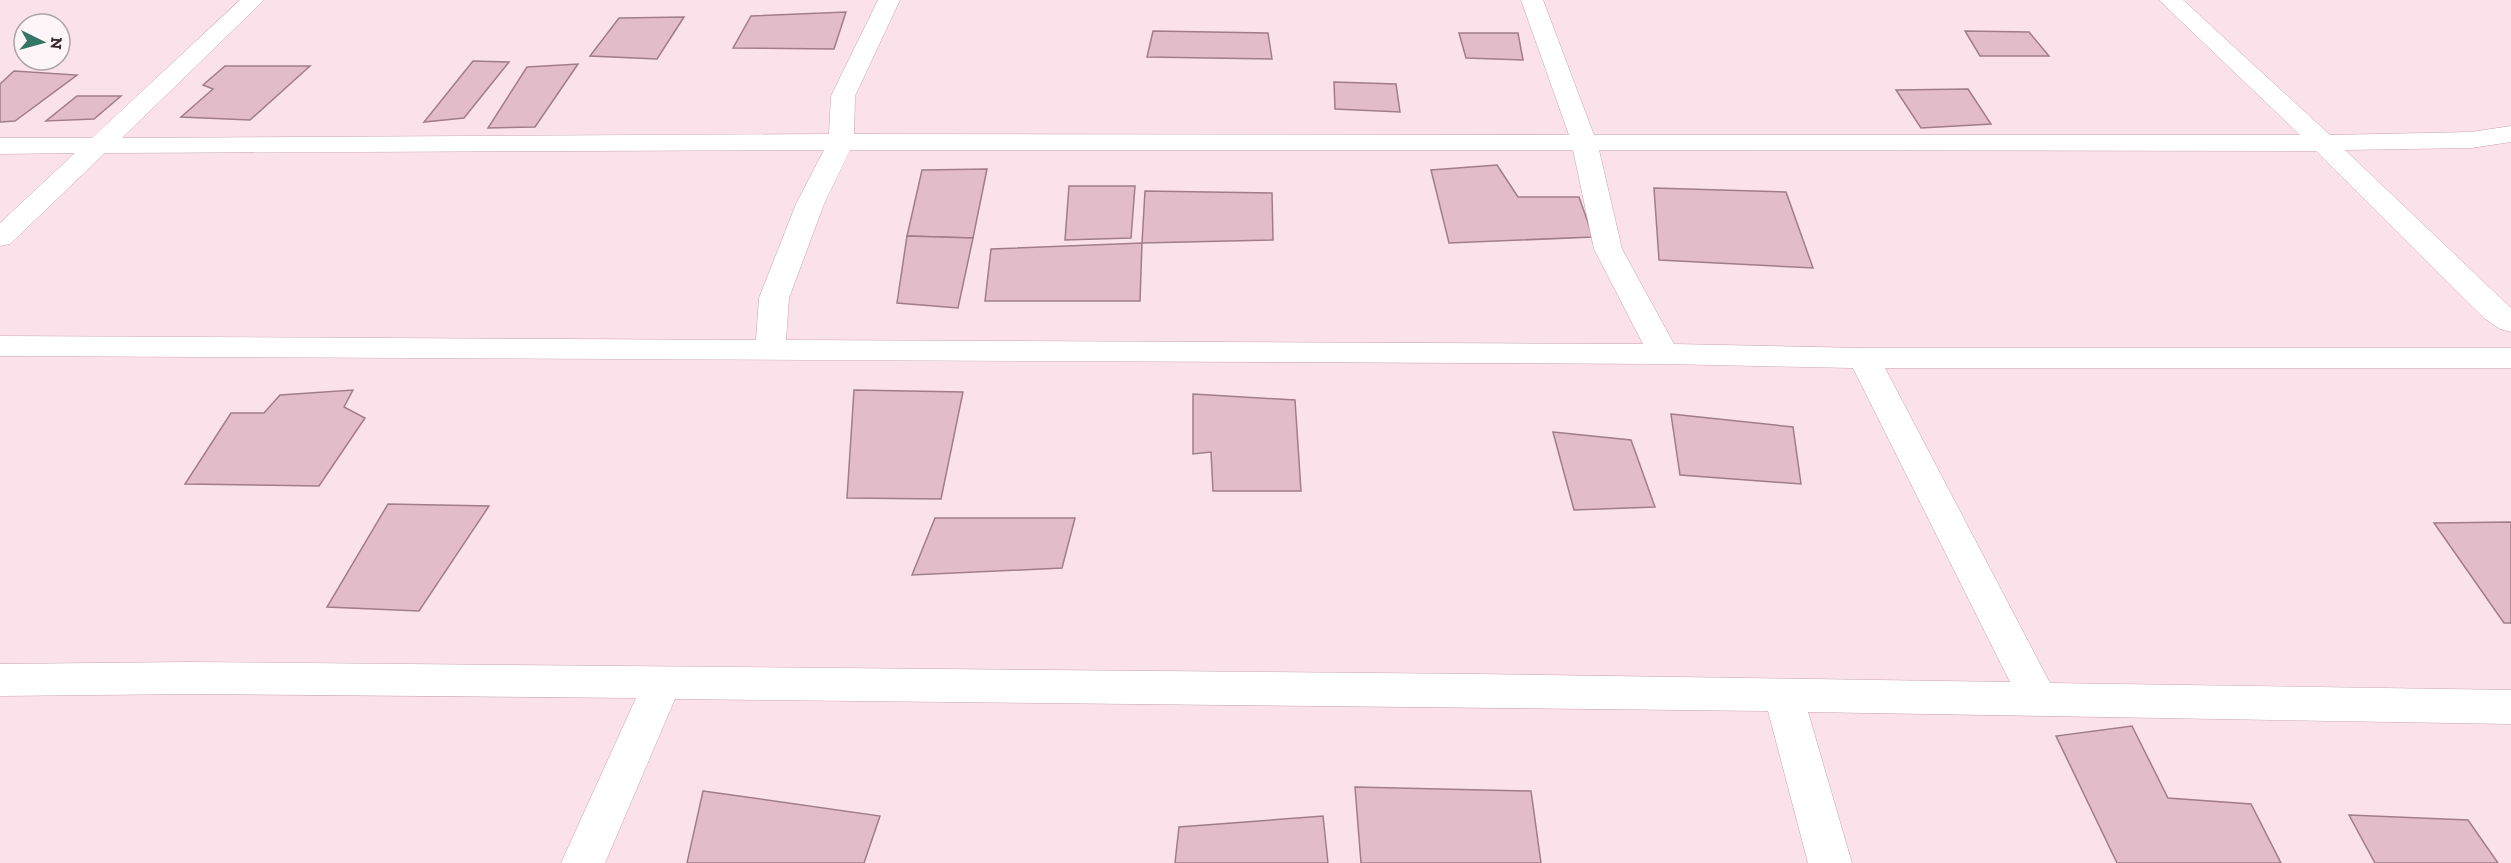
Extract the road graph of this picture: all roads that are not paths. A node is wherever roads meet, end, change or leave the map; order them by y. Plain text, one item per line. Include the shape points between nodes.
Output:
1 (253, 0) edge
2 (890, 0) edge
3 (1532, 0) edge
4 (2170, 0) edge
5 (2511, 134) edge
6 (841, 142) junction
7 (2323, 143) junction
8 (1585, 144) junction
9 (0, 146) edge
10 (96, 147) junction
11 (0, 238) edge
12 (2511, 321) edge
13 (0, 346) edge
14 (770, 351) junction
15 (1664, 354) junction
16 (1864, 358) junction
17 (2511, 358) edge
18 (0, 680) edge
19 (663, 682) junction
20 (1784, 697) junction
21 (2038, 699) junction
22 (2511, 707) edge
23 (583, 863) edge
24 (1830, 863) edge

1 - 10 street
2 - 6 street via 843,96
3 - 8 street
4 - 7 street
5 - 7 street via 2471,140
6 - 8 street
6 - 10 street
6 - 14 street via 810,204 774,298
7 - 8 street
7 - 12 street via 2495,312
8 - 15 street via 1608,249
9 - 10 street
10 - 11 street
13 - 14 street
14 - 15 street
15 - 16 street
16 - 17 street
16 - 21 street
18 - 19 street
19 - 20 street via 1489,690
19 - 23 street
20 - 21 street
20 - 24 street
21 - 22 street

